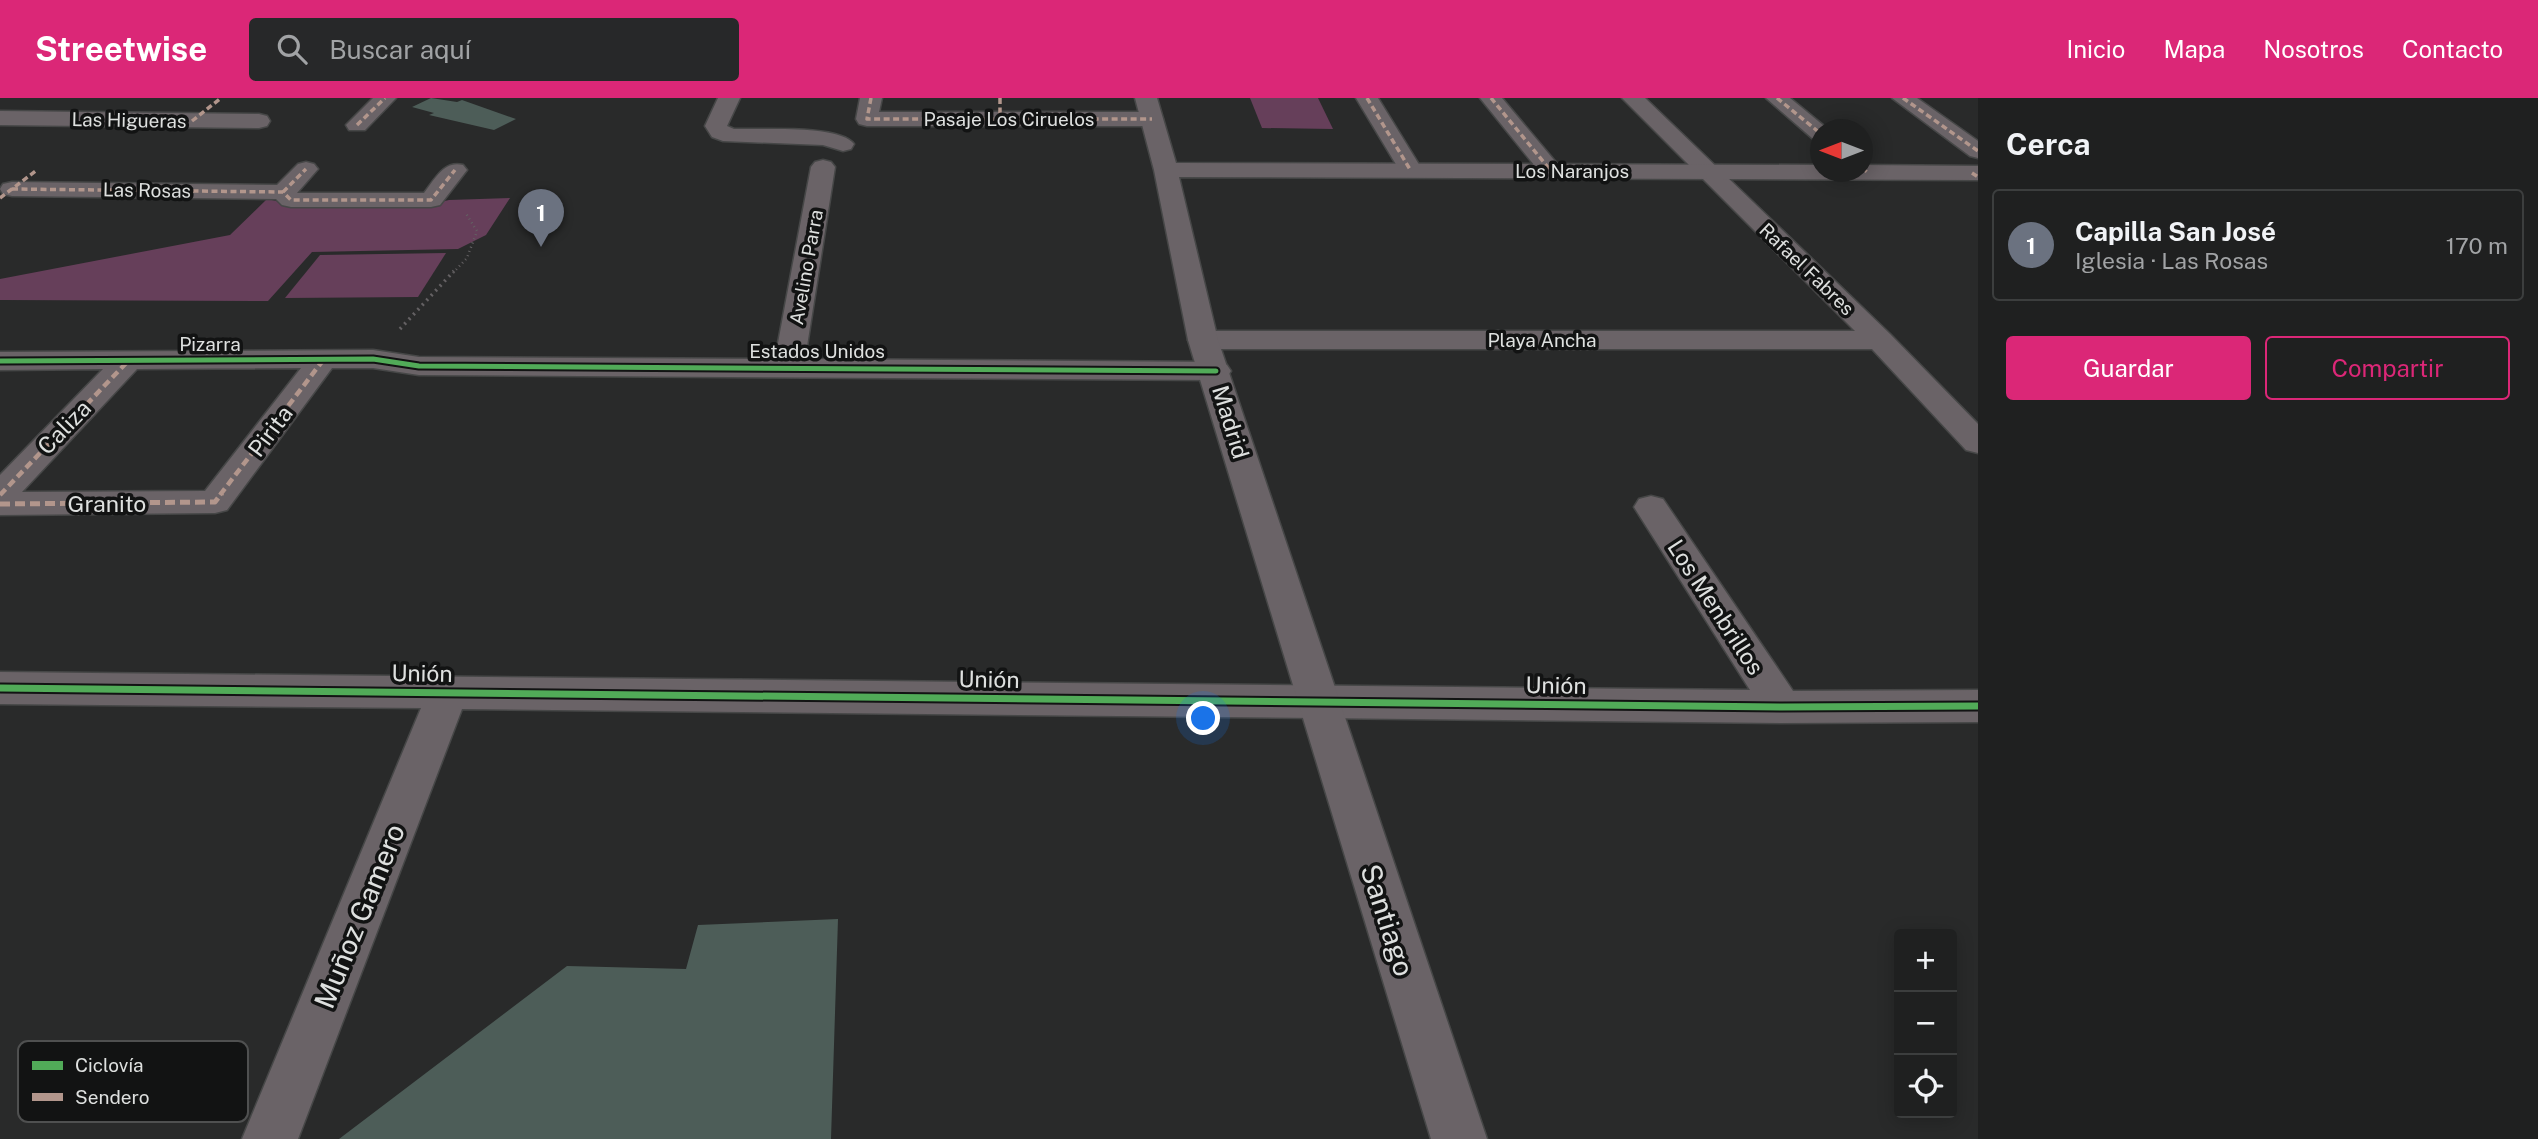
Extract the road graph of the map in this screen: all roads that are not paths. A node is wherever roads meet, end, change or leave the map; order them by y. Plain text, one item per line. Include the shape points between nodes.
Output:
1 (221, 98) edge
2 (385, 98) edge
3 (729, 98) edge
4 (1367, 98) edge
5 (1491, 98) edge
6 (1633, 98) edge
7 (1777, 98) edge
8 (1903, 98) edge
9 (869, 108) edge
10 (1000, 108) edge
11 (1149, 109) edge
12 (0, 118) edge
13 (192, 121) junction
14 (259, 121) dead end
15 (1810, 124) edge
16 (357, 125) dead end
17 (843, 144) dead end
18 (823, 167) dead end
19 (1976, 168) edge
20 (306, 169) dead end
21 (37, 170) dead end
22 (455, 170) dead end
23 (1166, 170) junction
24 (1411, 170) junction
25 (1873, 170) edge
26 (1551, 171) junction
27 (1810, 171) edge
28 (1706, 172) junction
29 (283, 192) junction
30 (6, 194) edge
31 (1203, 340) junction
32 (1880, 340) junction
33 (324, 359) junction
34 (129, 360) junction
35 (0, 361) edge
36 (419, 366) joint
37 (789, 367) junction
38 (1216, 371) junction
39 (1978, 443) edge
40 (0, 495) edge
41 (215, 502) joint
42 (0, 504) edge
43 (1651, 507) dead end
44 (0, 688) edge
45 (448, 692) junction
46 (1318, 702) junction
47 (1978, 706) edge
48 (1782, 707) junction
49 (270, 1139) edge
50 (1458, 1139) edge

1 - 13 street
2 - 16 street
3 - 17 street via 716,126 720,132 826,138
4 - 24 street
5 - 26 street
6 - 28 street, Rafael Fabres
7 - 15 street
8 - 19 street
9 - 10 street, Pasaje Los Ciruelos
10 - 11 street, Pasaje Los Ciruelos
11 - 23 street, Madrid
12 - 13 street, Las Higueras
13 - 14 street, Las Higueras
18 - 37 street, Avelino Parra
19 - 25 street, Los Naranjos
20 - 29 street
21 - 30 street, Las Rosas
22 - 29 street, Las Rosas via 431,200 291,200
23 - 24 street, Los Naranjos
23 - 31 street, Madrid
24 - 26 street, Los Naranjos
26 - 28 street, Los Naranjos
27 - 28 street, Los Naranjos
28 - 32 street, Rafael Fabres
29 - 30 street, Las Rosas
31 - 32 street, Playa Ancha
31 - 38 street, Madrid
32 - 39 street, Rafael Fabres
33 - 34 street, Pizarra
33 - 36 street, Pizarra via 373,359
33 - 41 street, Pirita
34 - 35 street, Pizarra
34 - 40 street, Caliza
36 - 37 street, Estados Unidos
37 - 38 street, Estados Unidos
38 - 46 street, Madrid
41 - 42 street, Granito
43 - 48 street, Los Menbrillos
44 - 45 street, Unión
45 - 46 street, Unión
45 - 49 street, Muñoz Gamero
46 - 48 street, Unión
46 - 50 street, Santiago
47 - 48 street, Unión

